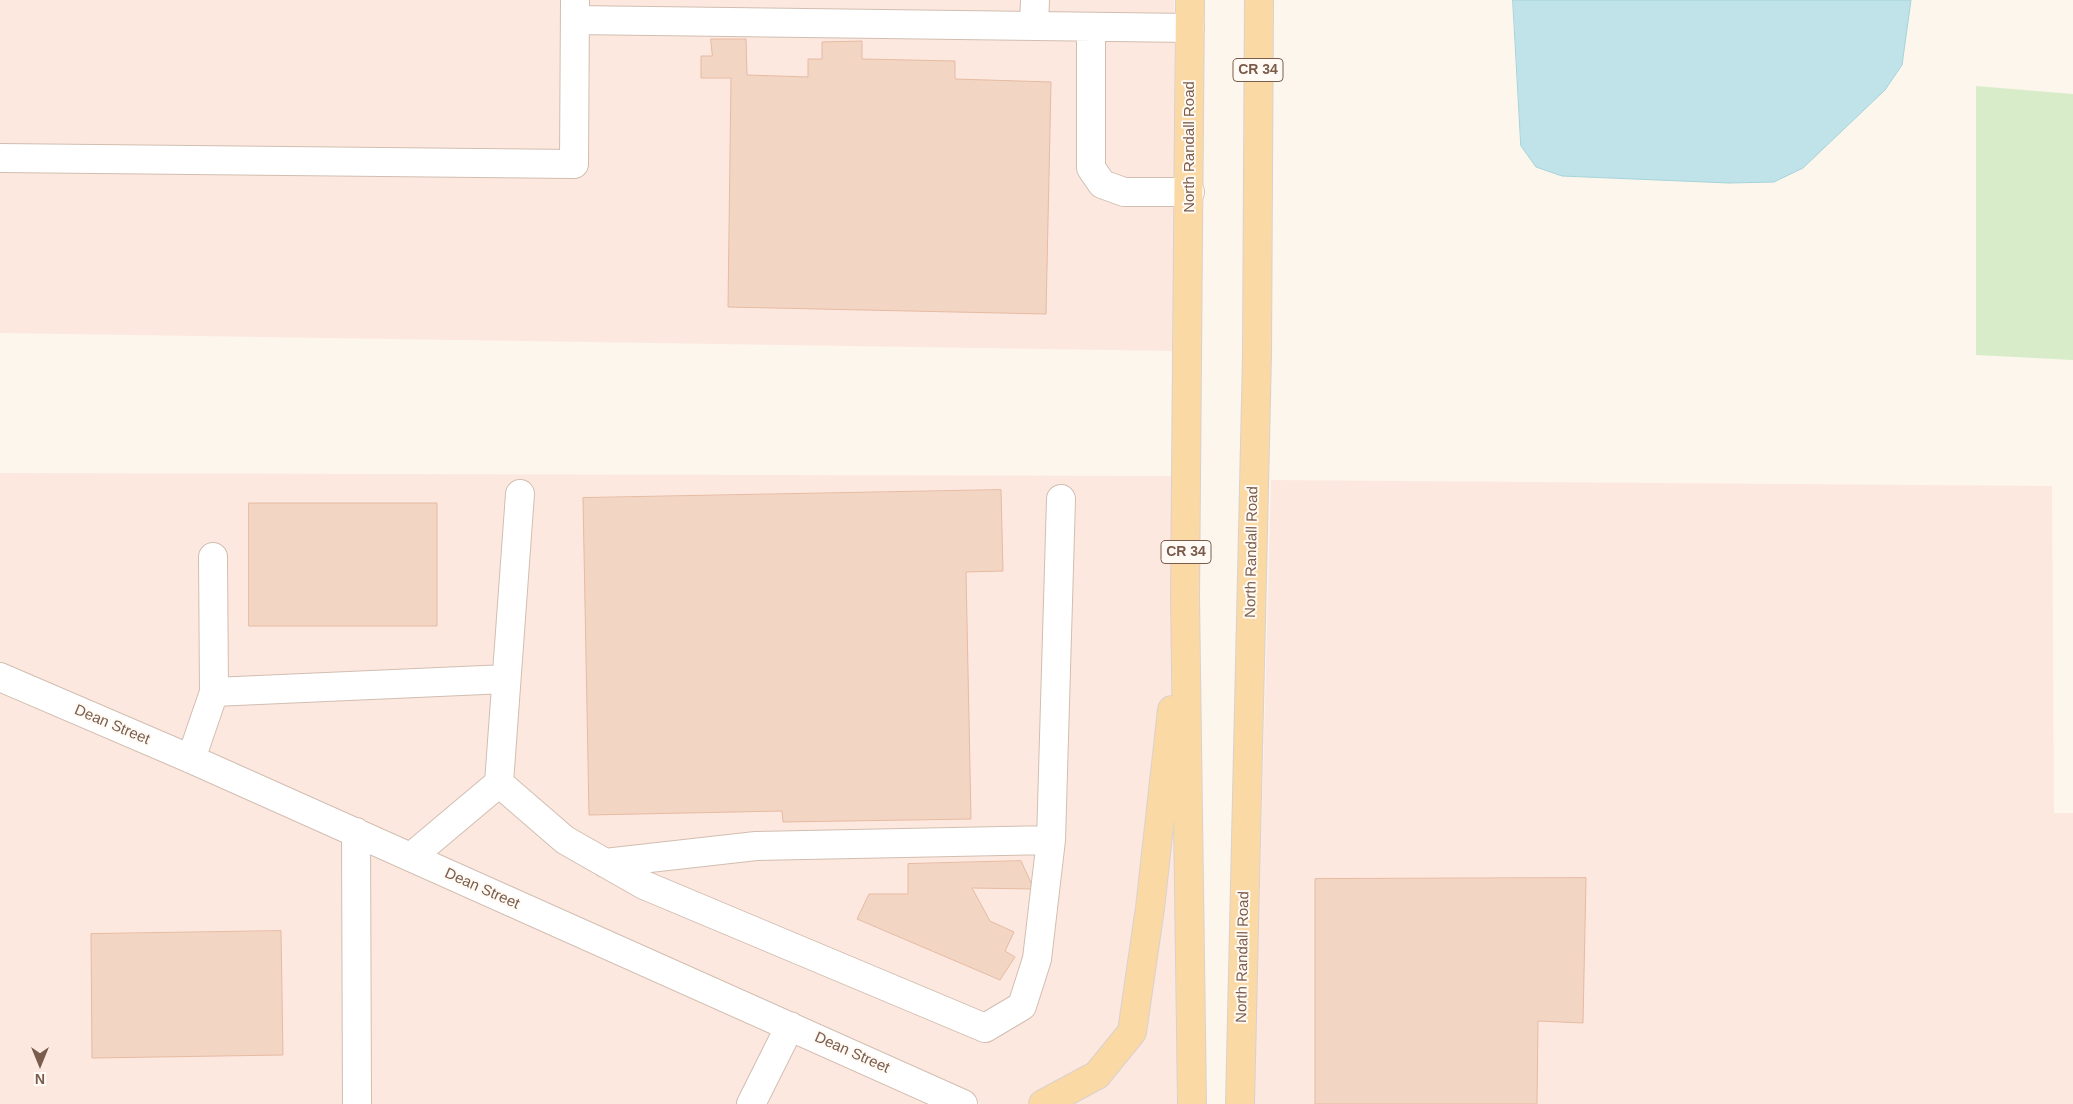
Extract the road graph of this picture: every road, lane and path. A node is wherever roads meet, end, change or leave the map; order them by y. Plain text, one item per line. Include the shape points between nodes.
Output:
1 (1190, 0) edge
2 (1259, 0) edge
3 (575, 10) edge
4 (746, 11) edge
5 (1034, 13) edge
6 (1091, 27) junction
7 (1190, 28) junction
8 (0, 158) edge
9 (1190, 192) junction
10 (520, 494) dead end
11 (1061, 499) dead end
12 (213, 557) dead end
13 (1185, 597) junction
14 (0, 677) edge
15 (506, 679) junction
16 (214, 692) junction
17 (191, 759) junction
18 (499, 783) junction
19 (356, 832) junction
20 (1051, 840) junction
21 (411, 857) junction
22 (604, 863) junction
23 (790, 1026) junction
24 (357, 1104) edge
25 (751, 1104) edge
26 (963, 1104) edge
27 (1043, 1104) edge
28 (1192, 1104) edge
29 (1240, 1104) edge

1 - 7 main road, North Randall Road / CR 34
2 - 29 main road, North Randall Road / CR 34 via 1256,364
3 - 4 street
3 - 8 street via 574,164
4 - 5 street
5 - 6 street
6 - 7 street
6 - 9 street via 1091,168 1102,184 1124,192
7 - 9 main road, North Randall Road / CR 34
9 - 13 main road, North Randall Road / CR 34
10 - 15 street
11 - 20 street
12 - 16 street
13 - 27 main road via 1150,908 1132,1032 1097,1075
13 - 28 main road, North Randall Road / CR 34
14 - 17 street, Dean Street
15 - 16 street
15 - 18 street
16 - 17 street
17 - 19 street, Dean Street
18 - 21 street
18 - 22 street via 565,840
19 - 21 street, Dean Street
19 - 24 street
20 - 22 street via 756,846
20 - 22 street via 1037,959 1022,1006 985,1028 644,885
21 - 23 street, Dean Street
23 - 25 street
23 - 26 street, Dean Street

